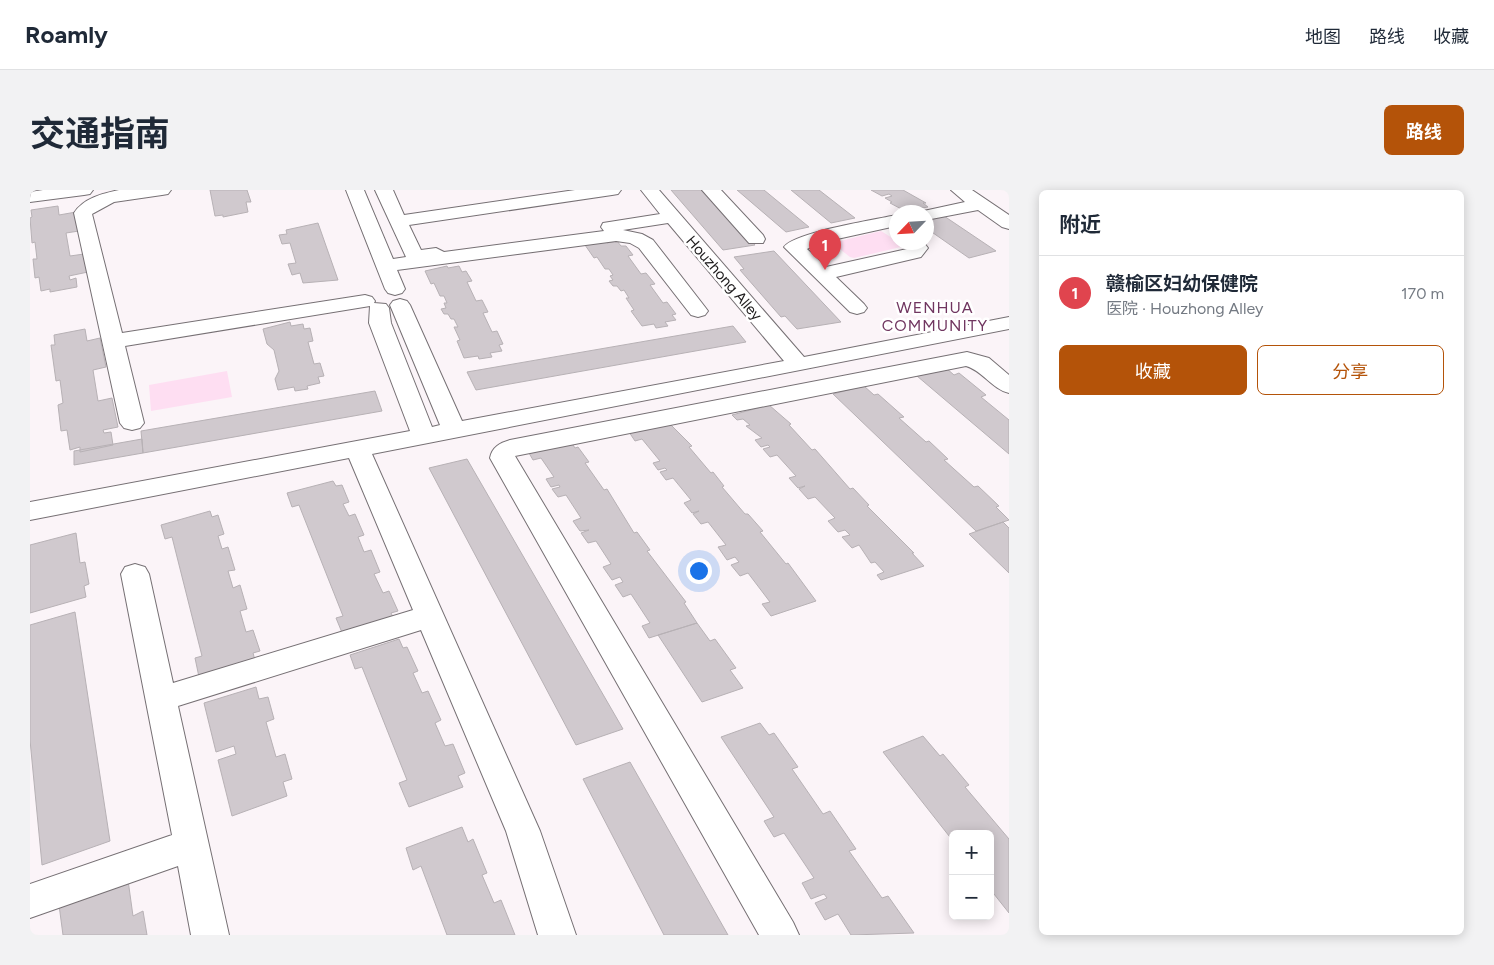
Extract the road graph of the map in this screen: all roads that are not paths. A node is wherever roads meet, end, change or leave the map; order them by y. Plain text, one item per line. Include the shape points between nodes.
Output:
1 (84, 190) edge
2 (162, 190) edge
3 (355, 190) edge
4 (384, 190) edge
5 (612, 190) edge
6 (650, 190) edge
7 (711, 190) edge
8 (960, 190) edge
9 (30, 197) edge
10 (980, 204) junction
11 (934, 213) edge
12 (673, 217) junction
13 (398, 221) junction
14 (1009, 223) edge
15 (889, 226) edge
16 (756, 239) dead end
17 (916, 250) edge
18 (386, 266) junction
19 (822, 274) junction
20 (385, 301) junction
21 (857, 308) dead end
22 (698, 311) dead end
23 (1009, 323) edge
24 (113, 341) junction
25 (799, 365) junction
26 (1009, 386) edge
27 (132, 423) dead end
28 (454, 430) junction
29 (424, 436) junction
30 (357, 449) junction
31 (30, 511) edge
32 (135, 574) dead end
33 (429, 616) junction
34 (161, 699) junction
35 (191, 845) junction
36 (30, 901) edge
37 (210, 935) edge
38 (557, 935) edge
39 (780, 935) edge

1 - 9 street
2 - 24 street via 101,200 83,212
3 - 18 street
4 - 13 street
5 - 13 street
6 - 12 street, Houzhong Alley
7 - 16 street
8 - 10 street
10 - 11 street
10 - 14 street
12 - 13 street via 415,258
12 - 25 street, Houzhong Alley
15 - 19 street via 813,239 794,247
17 - 19 street
18 - 20 street
18 - 22 street via 627,236 646,244
19 - 21 street
20 - 24 street
20 - 28 street
20 - 29 street via 380,323
23 - 25 street
24 - 27 street
25 - 28 street
26 - 39 street via 981,363 967,359 510,448 503,453 502,458
28 - 29 street
29 - 30 street
30 - 31 street
30 - 33 street
32 - 34 street
33 - 34 street
33 - 38 street via 523,831
34 - 35 street
35 - 36 street
35 - 37 street

